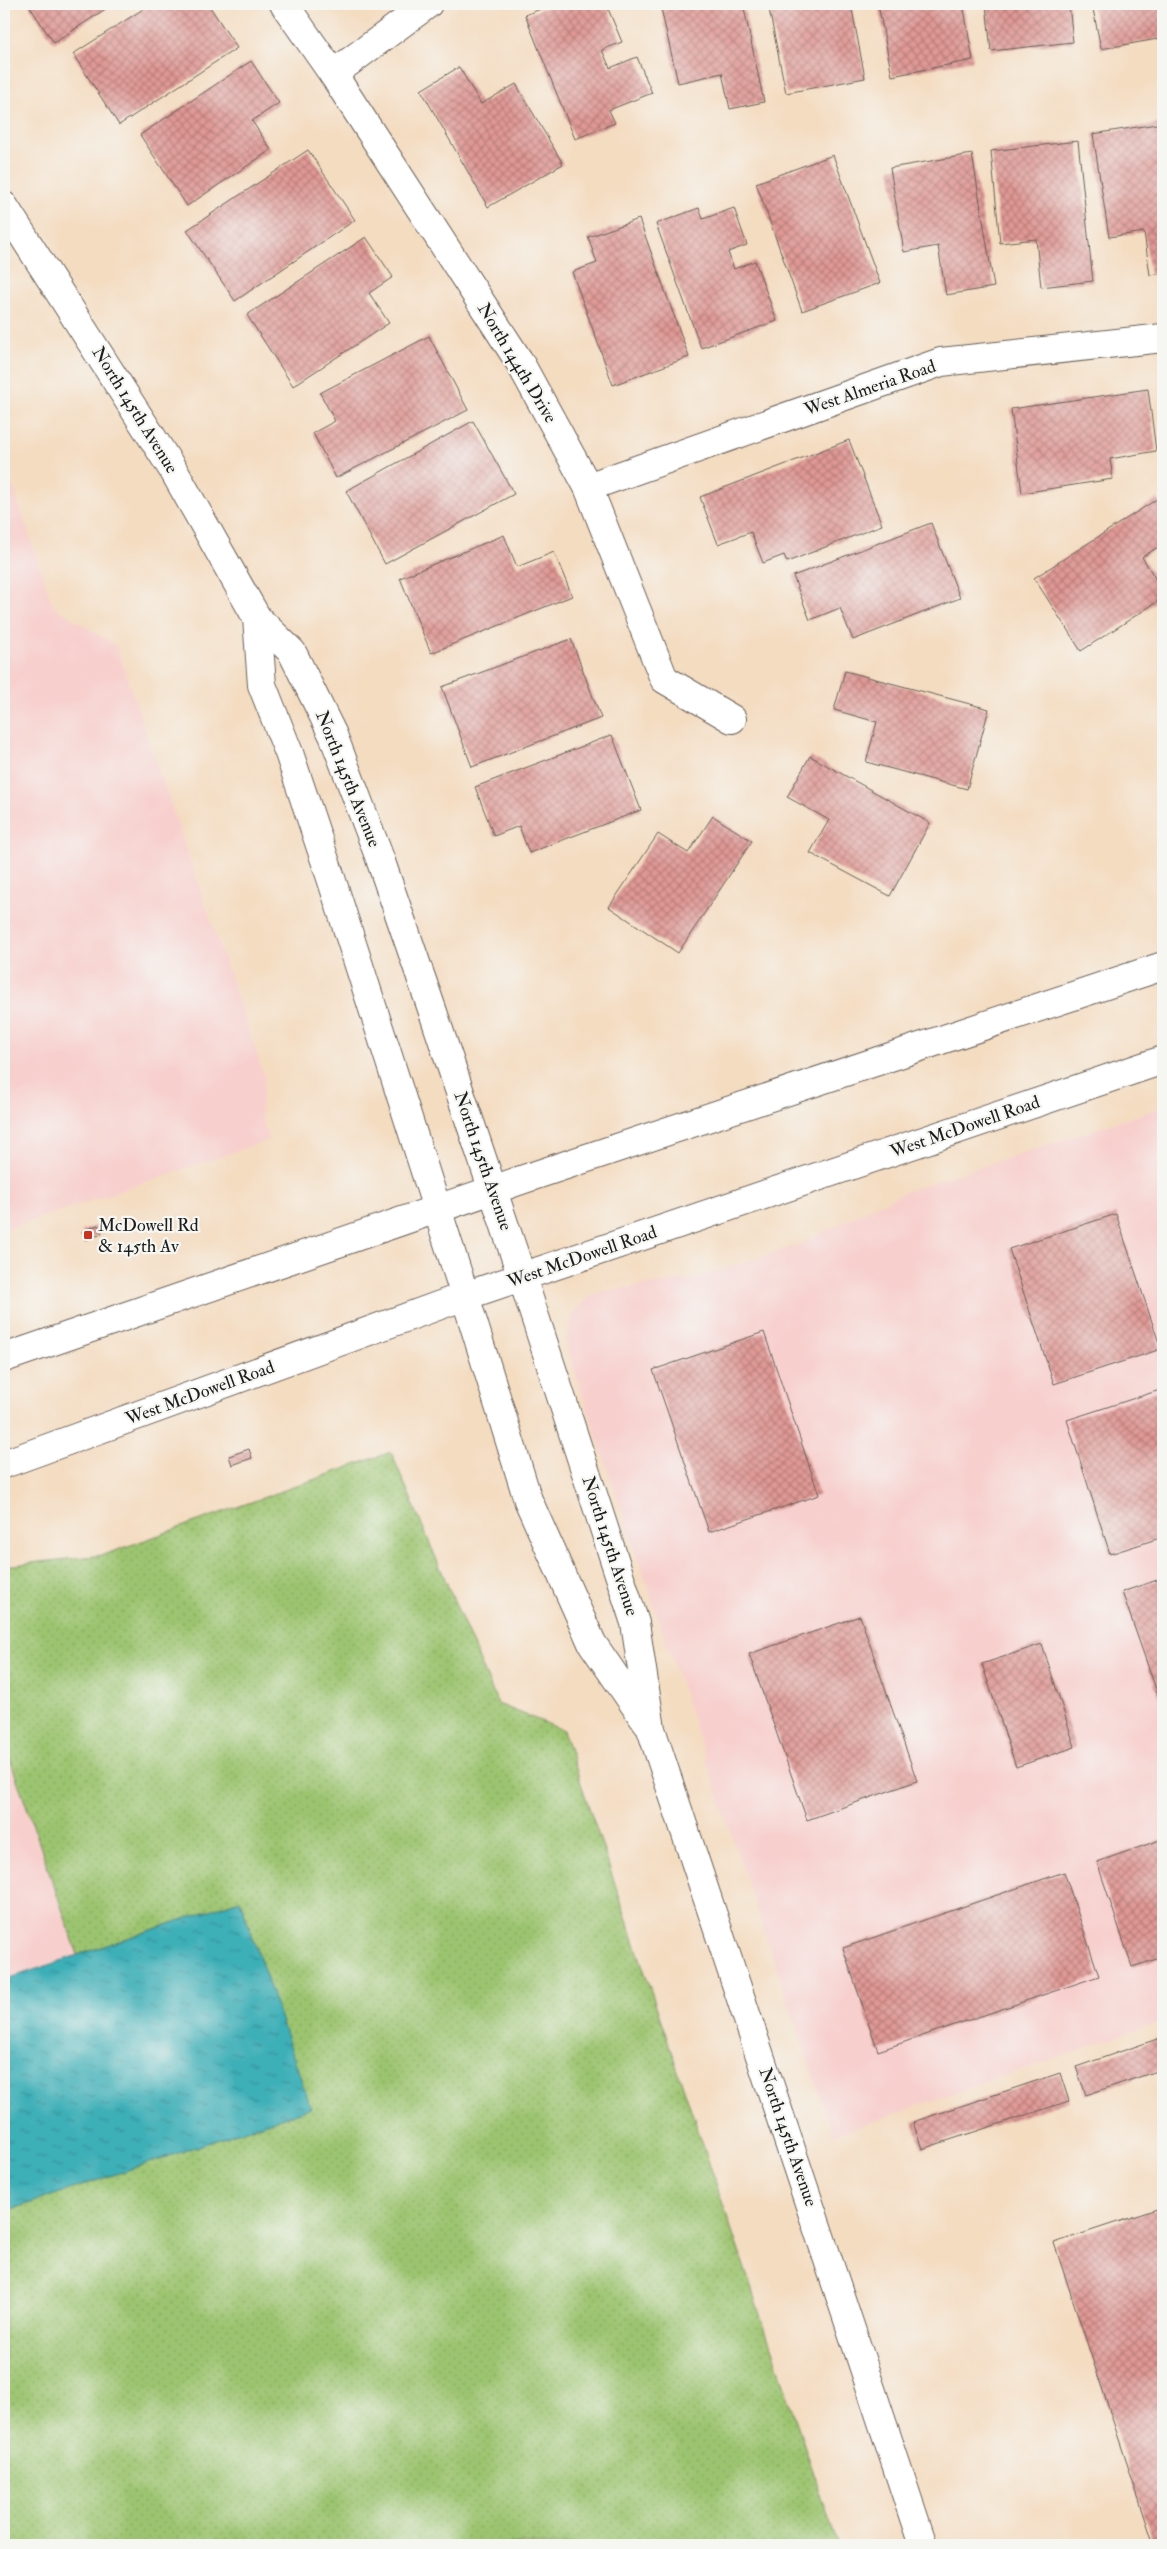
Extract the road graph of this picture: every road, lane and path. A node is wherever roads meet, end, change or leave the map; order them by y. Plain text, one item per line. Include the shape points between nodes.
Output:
1 (284, 4) edge
2 (428, 4) edge
3 (333, 74) junction
4 (4, 206) edge
5 (1163, 338) edge
6 (588, 487) junction
7 (257, 618) junction
8 (732, 719) dead end
9 (1163, 966) edge
10 (1163, 1060) edge
11 (493, 1190) junction
12 (438, 1209) junction
13 (522, 1277) junction
14 (466, 1296) junction
15 (4, 1358) edge
16 (4, 1464) edge
17 (651, 1728) junction
18 (924, 2545) edge

1 - 3 street, North 144th Drive
2 - 3 street
3 - 6 street, North 144th Drive via 519,360
4 - 7 street, North 145th Avenue via 175,473
5 - 6 street, West Almeria Road via 941,362
6 - 8 street, North 144th Drive via 664,679
7 - 11 street, North 145th Avenue via 292,652 333,735 379,856
7 - 12 street, North 145th Avenue via 262,685 288,753
9 - 11 street
10 - 13 street, West McDowell Road
11 - 12 street
11 - 13 street, North 145th Avenue
12 - 14 street, North 145th Avenue
12 - 15 street
13 - 14 street, West McDowell Road
13 - 17 street, North 145th Avenue via 635,1623
14 - 16 street, West McDowell Road
14 - 17 street, North 145th Avenue via 528,1500 592,1643
17 - 18 street, North 145th Avenue

